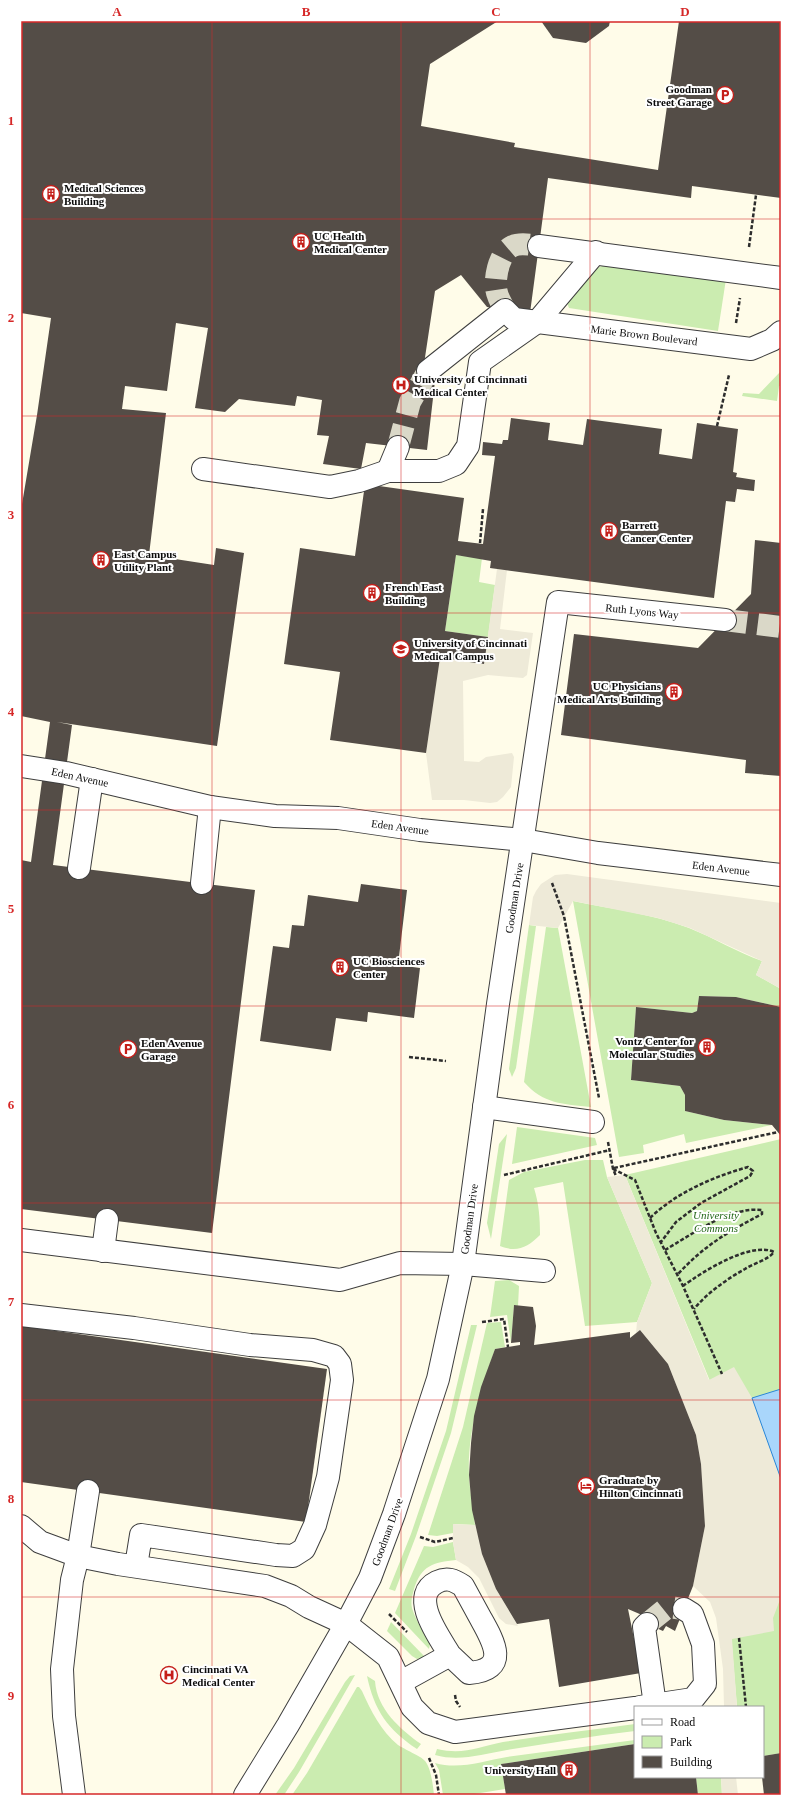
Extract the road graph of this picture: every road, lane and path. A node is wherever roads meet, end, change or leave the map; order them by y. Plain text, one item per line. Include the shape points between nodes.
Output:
1 (756, 195) dead end
2 (539, 246) tunnel mouth
3 (749, 247) dead end
4 (596, 252) junction
5 (781, 278) edge
6 (741, 293) dead end
7 (537, 322) junction
8 (736, 328) dead end
9 (781, 332) edge
10 (428, 371) tunnel mouth
11 (728, 375) dead end
12 (717, 426) dead end
13 (398, 447) tunnel mouth
14 (203, 469) dead end
15 (388, 471) junction
16 (483, 509) dead end
17 (480, 542) dead end
18 (558, 602) joint
19 (725, 620) tunnel mouth
20 (21, 766) edge
21 (92, 779) junction
22 (210, 807) junction
23 (523, 840) junction
24 (79, 868) dead end
25 (781, 875) edge
26 (202, 883) dead end
27 (552, 883) dead end
28 (409, 1056) dead end
29 (446, 1061) dead end
30 (484, 1107) junction
31 (600, 1120) junction
32 (778, 1132) dead end
33 (610, 1150) junction
34 (613, 1169) junction
35 (504, 1175) dead end
36 (616, 1176) dead end
37 (650, 1218) junction
38 (107, 1220) dead end
39 (21, 1240) edge
40 (660, 1242) junction
41 (665, 1250) junction
42 (103, 1251) junction
43 (463, 1264) junction
44 (544, 1271) dead end
45 (677, 1275) junction
46 (683, 1286) junction
47 (694, 1309) junction
48 (21, 1315) edge
49 (482, 1322) dead end
50 (508, 1347) dead end
51 (722, 1374) dead end
52 (88, 1492) dead end
53 (21, 1526) edge
54 (420, 1537) dead end
55 (453, 1538) dead end
56 (78, 1556) junction
57 (136, 1566) junction
58 (684, 1609) dead end
59 (346, 1624) junction
60 (647, 1624) tunnel mouth
61 (739, 1638) dead end
62 (450, 1655) dead end
63 (402, 1682) junction
64 (643, 1706) edge
65 (649, 1706) edge
66 (746, 1706) edge
67 (634, 1708) edge
68 (429, 1758) dead end
69 (74, 1795) edge
70 (245, 1795) edge
71 (439, 1795) edge

1 - 3 path
2 - 4 street
4 - 5 street
4 - 7 street
6 - 8 path
7 - 9 street, Marie Brown Boulevard via 752,349 772,340
7 - 10 street, Marie Brown Boulevard via 514,319 505,310
7 - 15 street via 480,362 468,446 456,464 439,471
11 - 12 path
13 - 15 street
14 - 15 street via 330,487
16 - 17 path
18 - 19 street, Ruth Lyons Way
18 - 23 street, Goodman Drive
20 - 21 street, Eden Avenue
21 - 22 street, Eden Avenue
21 - 24 street
22 - 23 street, Eden Avenue via 275,816 338,818 420,830
22 - 26 street
23 - 25 street, Eden Avenue via 598,853
23 - 30 street, Goodman Drive
27 - 31 path via 564,916
28 - 29 path
30 - 31 street
30 - 43 street, Goodman Drive
31 - 33 path
32 - 34 path
33 - 34 path
33 - 35 path
34 - 36 path
34 - 37 path via 634,1180
37 - 40 path
37 - 40 path via 661,1207 690,1189 737,1170 748,1167 753,1171 750,1176 701,1203 676,1222
38 - 42 street
39 - 42 street
40 - 41 path
41 - 45 path
41 - 45 path via 712,1223 736,1213 753,1209 762,1210 762,1214 715,1240 694,1256
42 - 43 street via 340,1280 400,1263
43 - 44 street
43 - 59 street, Goodman Drive via 438,1379 394,1514 370,1578
45 - 46 path
46 - 47 path
46 - 47 path via 715,1266 748,1251 769,1249 774,1252 728,1279 700,1301
47 - 51 path
48 - 57 street via 250,1345 314,1350 334,1356 340,1364 342,1380 328,1477 315,1526 304,1549 293,1556 276,1555 141,1535
49 - 50 path via 504,1319
52 - 56 street
53 - 56 street via 40,1542
54 - 55 path via 435,1542
56 - 57 street
56 - 69 street via 72,1580 62,1669 65,1723
57 - 59 street via 265,1586
58 - 65 street via 692,1614 703,1644 705,1684 693,1699
59 - 63 street via 388,1657
59 - 70 street, Goodman Drive
60 - 64 street via 644,1627
61 - 66 path
62 - 63 street
63 - 67 street via 412,1707 428,1723 455,1732
68 - 71 path via 436,1775

